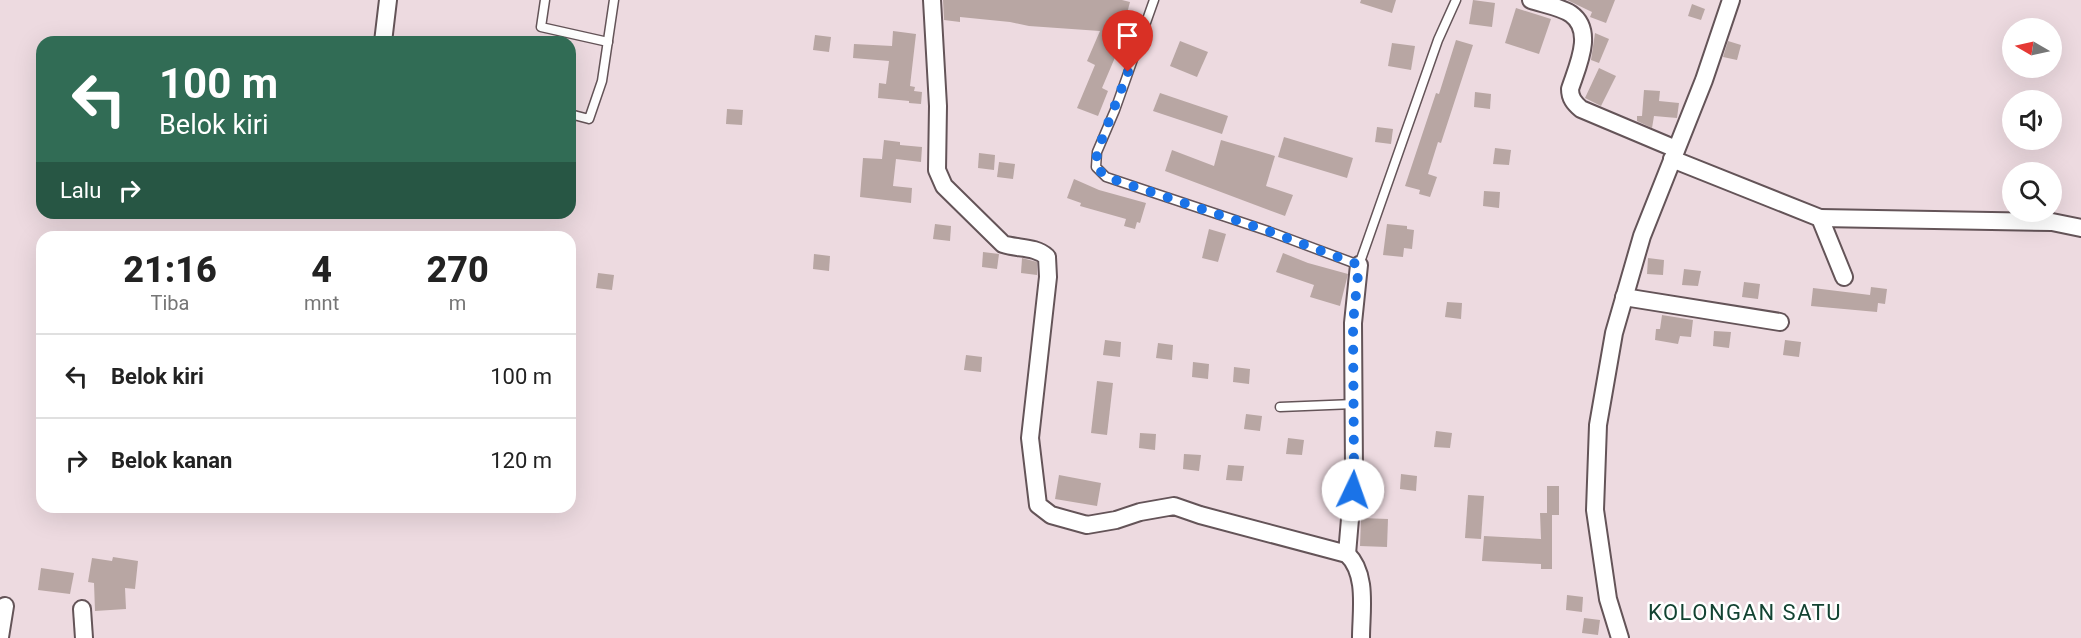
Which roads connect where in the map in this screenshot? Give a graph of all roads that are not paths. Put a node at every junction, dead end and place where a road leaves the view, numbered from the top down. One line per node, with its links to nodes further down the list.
1 (388, 0): 9 (street)
2 (545, 0): 10 (lane)
3 (614, 0): 10 (lane)
4 (933, 0): 21 (street)
5 (1154, 0): 15 (lane)
6 (1456, 0): 15 (lane)
7 (1531, 0): 12 (street)
8 (1731, 0): 12 (street)
9 (383, 36)
10 (608, 42): 11 (lane)
11 (576, 116)
12 (1674, 154): 13 (street); 17 (street)
13 (1820, 218): 14 (street); 16 (street)
14 (2081, 228)
15 (1359, 265): 19 (street)
16 (1844, 277)
17 (1624, 297): 18 (street); 27 (street)
18 (1780, 322)
19 (1354, 404): 20 (lane); 21 (street)
20 (1280, 407)
21 (1347, 554): 26 (street)
22 (5, 606): 24 (street)
23 (82, 609): 25 (street)
24 (0, 638)
25 (84, 638)
26 (1360, 638)
27 (1620, 638)

